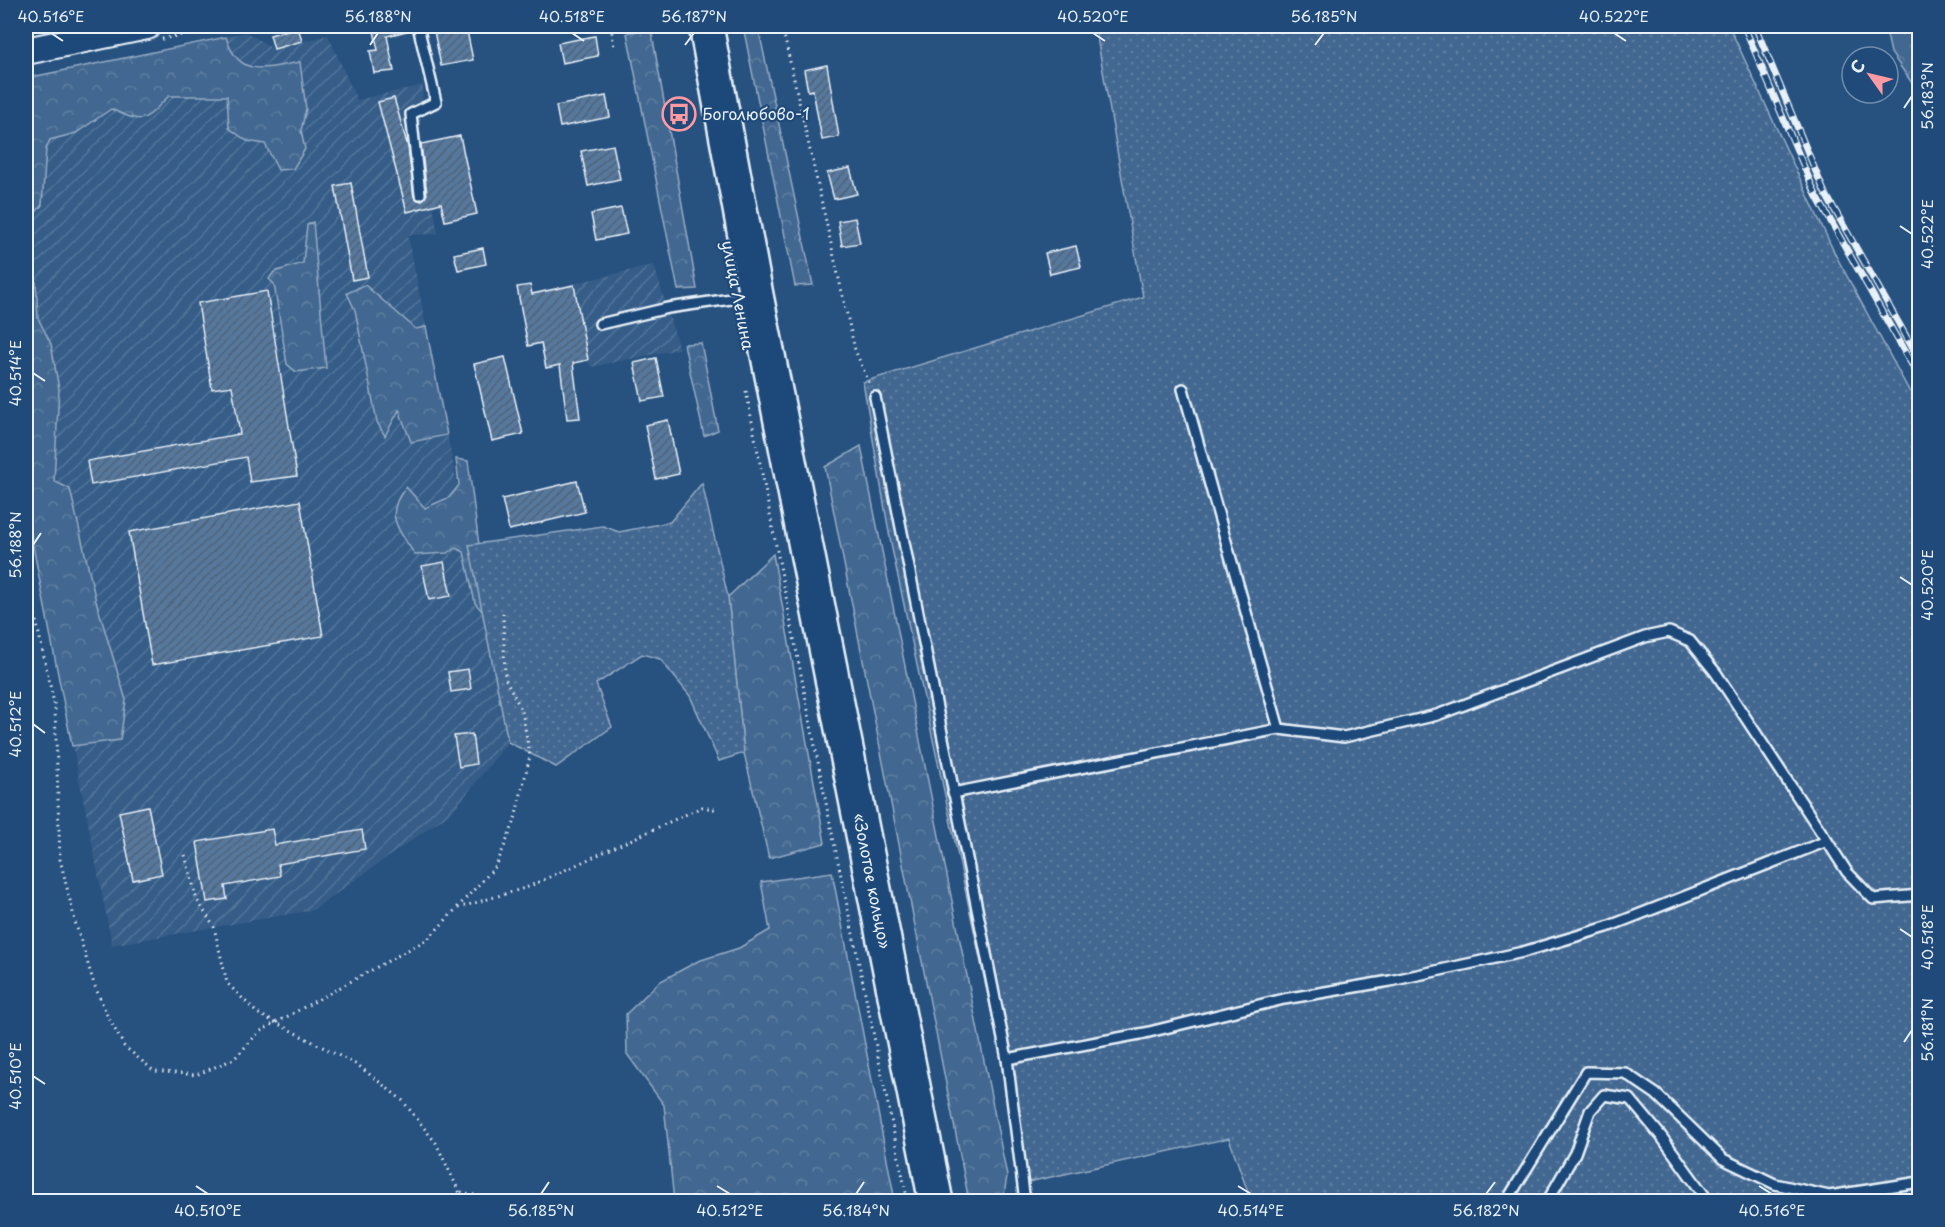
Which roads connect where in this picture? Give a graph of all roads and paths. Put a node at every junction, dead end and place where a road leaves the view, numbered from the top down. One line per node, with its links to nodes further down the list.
1 (147, 26): 8 (street)
2 (418, 26): 9 (lane)
3 (611, 26): 7 (path)
4 (691, 26): 10 (highway, улица Ленина)
5 (706, 26): 15 (highway, улица Ленина)
6 (782, 26): 14 (path)
7 (614, 47)
8 (26, 51)
9 (420, 194)
10 (738, 298): 11 (lane); 15 (highway, улица Ленина)
11 (600, 324)
12 (1183, 389): 18 (lane)
13 (746, 391): 31 (path)
14 (875, 397): 19 (lane)
15 (799, 562): 32 (highway, «Золотое кольцо»); 33 (highway, «Золотое кольцо»)
16 (26, 574): 25 (path)
17 (503, 612): 24 (path)
18 (1279, 729): 19 (lane); 21 (lane)
19 (953, 793): 26 (lane)
20 (719, 810): 24 (path)
21 (1827, 841): 23 (lane); 26 (lane)
22 (185, 855): 25 (path)
23 (1920, 895)
24 (456, 909): 25 (path)
25 (278, 1023): 28 (path)
26 (1007, 1059): 34 (lane)
27 (1920, 1182): 35 (lane)
28 (461, 1192): 29 (path); 30 (path)
29 (464, 1202)
30 (506, 1202)
31 (908, 1202)
32 (916, 1202)
33 (936, 1202)
34 (1025, 1202)
35 (1506, 1202)
36 (1547, 1202): 37 (lane)
37 (1709, 1202)

